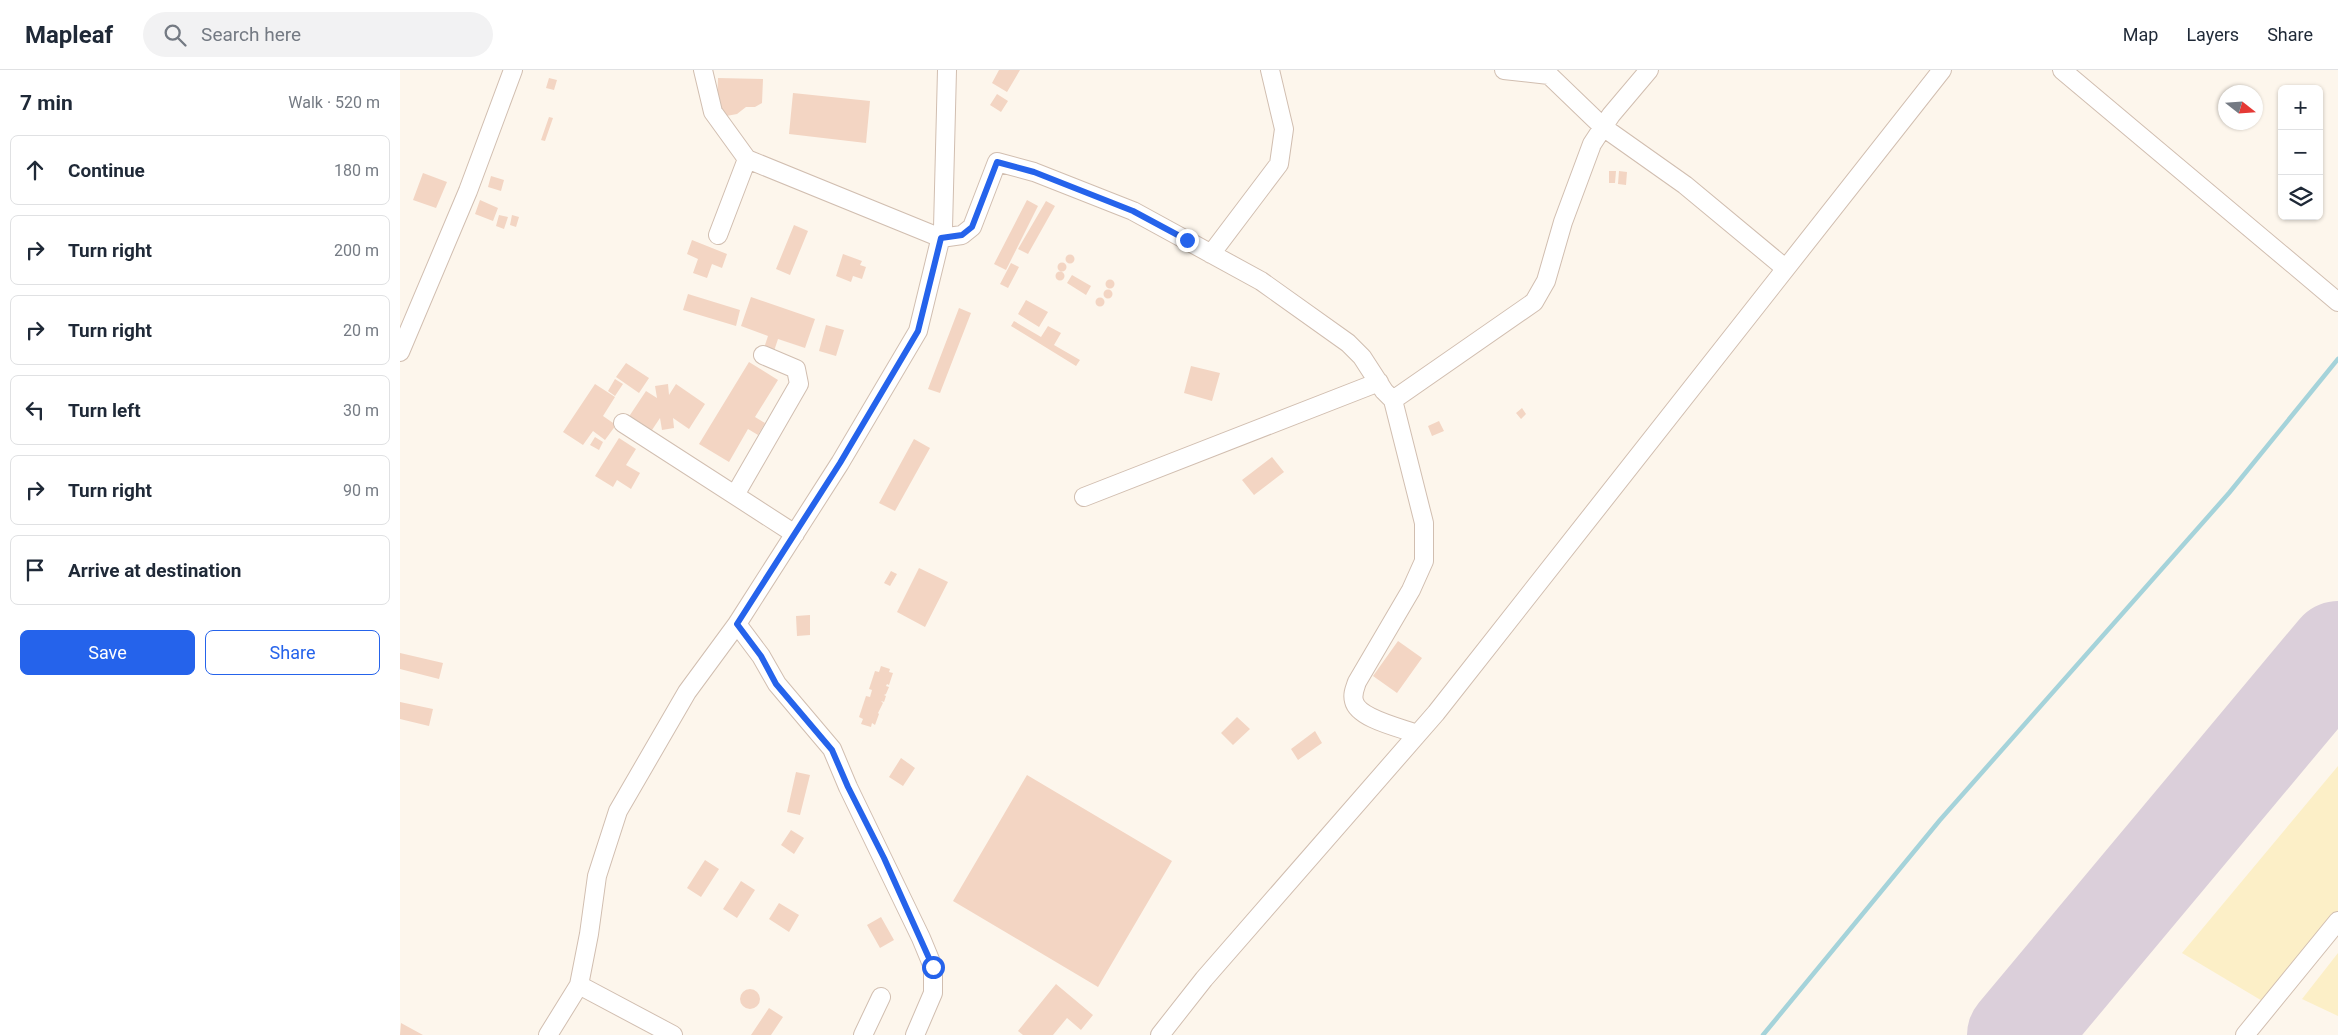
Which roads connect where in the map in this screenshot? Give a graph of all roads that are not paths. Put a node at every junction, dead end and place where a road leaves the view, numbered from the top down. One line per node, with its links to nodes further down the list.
1 (513, 70): 17 (street)
2 (703, 70): 11 (street)
3 (947, 70): 13 (street)
4 (1270, 70): 14 (street)
5 (1504, 70): 9 (street)
6 (1649, 70): 10 (street)
7 (1942, 70): 15 (street)
8 (2062, 70): 16 (street)
9 (1547, 72): 10 (street)
10 (1603, 127): 15 (street); 20 (street)
11 (748, 159): 12 (street); 13 (street)
12 (718, 235)
13 (941, 238): 14 (street); 24 (street)
14 (1211, 254): 19 (street)
15 (1785, 268): 26 (street)
16 (2338, 302)
17 (400, 352)
18 (762, 355): 22 (street)
19 (1378, 382): 20 (street); 23 (street)
20 (1393, 400): 26 (street)
21 (623, 423): 22 (street)
22 (735, 495): 24 (street)
23 (1084, 497)
24 (795, 534): 25 (street)
25 (737, 624): 28 (street); 33 (street)
26 (1417, 734): 34 (street)
27 (2338, 921): 35 (street)
28 (579, 985): 30 (street); 31 (street)
29 (881, 997): 32 (street)
30 (548, 1035)
31 (673, 1035)
32 (863, 1035)
33 (915, 1035)
34 (1160, 1035)
35 (2245, 1035)

